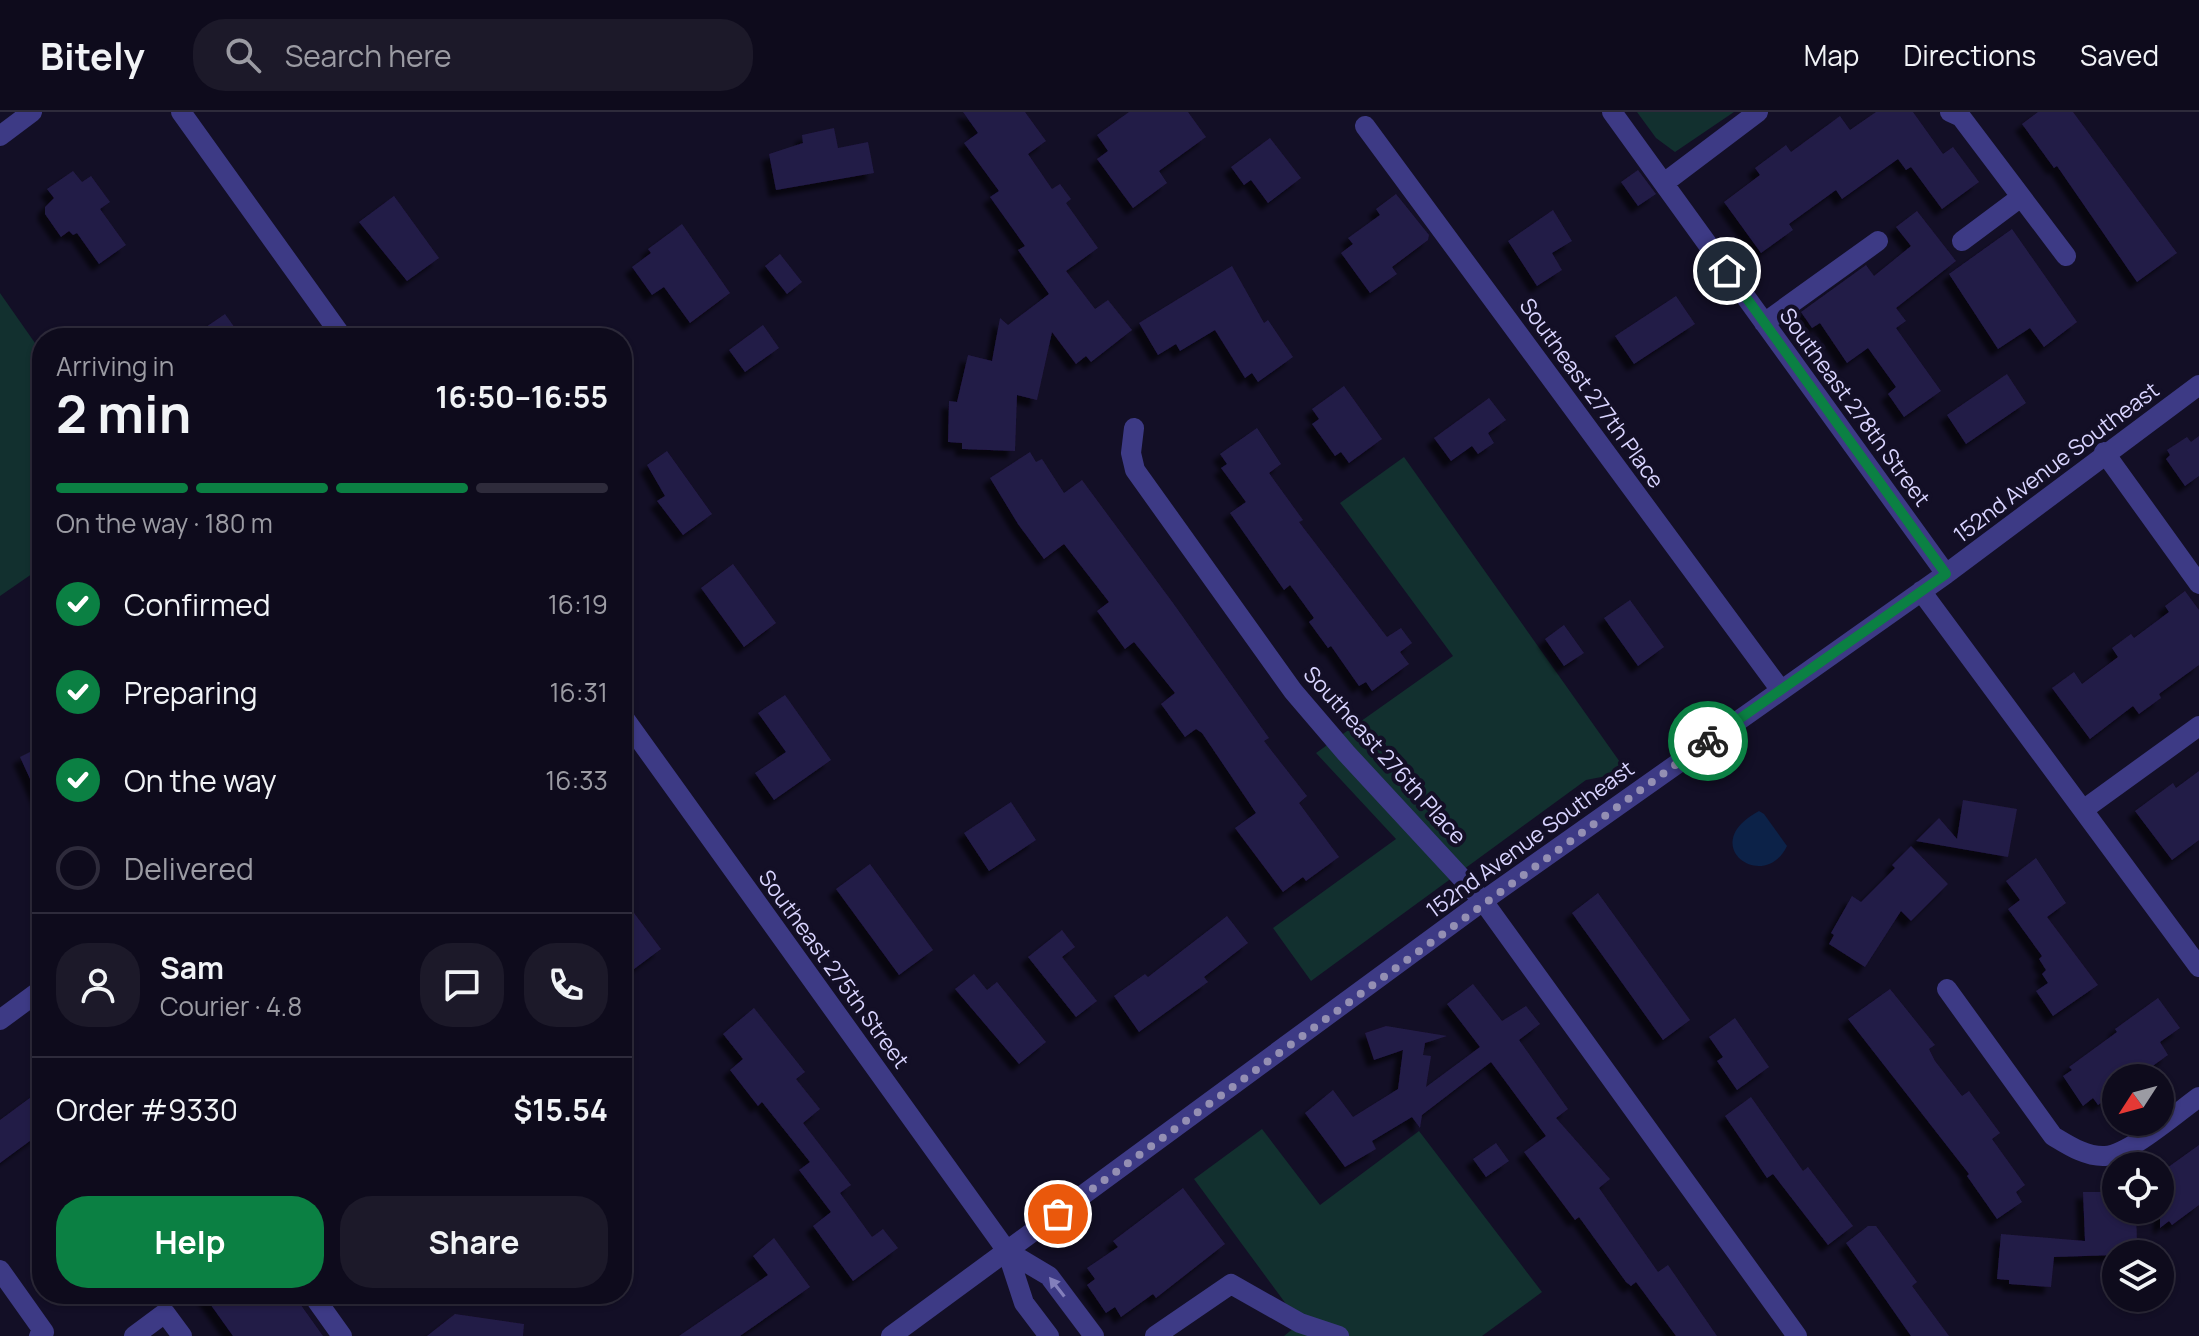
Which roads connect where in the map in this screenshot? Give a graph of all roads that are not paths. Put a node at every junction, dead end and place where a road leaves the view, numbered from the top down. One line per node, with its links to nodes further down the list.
1 (32, 112): 7 (street)
2 (181, 112): 14 (street)
3 (1612, 112): 8 (street, Southeast 278th Street)
4 (1758, 112): 8 (street)
5 (1950, 112): 9 (street)
6 (1365, 126): 21 (street, Southeast 277th Place)
7 (0, 136)
8 (1664, 183): 13 (street, Southeast 278th Street)
9 (2021, 197): 11 (street); 12 (street)
10 (1878, 241): 13 (street)
11 (1962, 241)
12 (2066, 256)
13 (1764, 323): 18 (street, Southeast 278th Street)
14 (336, 328)
15 (2199, 385): 17 (street, 152nd Avenue Southeast)
16 (1134, 428): 25 (street, Southeast 276th Place)
17 (2104, 452): 18 (street, 152nd Avenue Southeast); 19 (street)
18 (1946, 574): 20 (street, 152nd Avenue Southeast)
19 (2199, 584)
20 (1921, 591): 21 (street, 152nd Avenue Southeast); 24 (street)
21 (1780, 689): 25 (street, 152nd Avenue Southeast)
22 (2199, 726): 24 (street)
23 (632, 729): 31 (street, Southeast 275th Street)
24 (2083, 810): 26 (street)
25 (1483, 901): 31 (street, 152nd Avenue Southeast); 43 (street, Southeast 276th Place)
26 (2199, 967)
27 (1947, 989): 30 (street)
28 (32, 996): 29 (street)
29 (0, 1020)
30 (2199, 1097)
31 (1007, 1251): 38 (street, 152nd Avenue Southeast); 39 (street, Southeast 275th Street); 40 (street, Southeast 275th Street, one-way to 31)
32 (0, 1270): 34 (street)
33 (319, 1304): 37 (street)
34 (39, 1336)
35 (134, 1336): 36 (street)
36 (182, 1336)
37 (342, 1336)
38 (891, 1336)
39 (1049, 1336)
40 (1094, 1336)
41 (1155, 1336): 42 (street)
42 (1339, 1336)
43 (1797, 1336)

